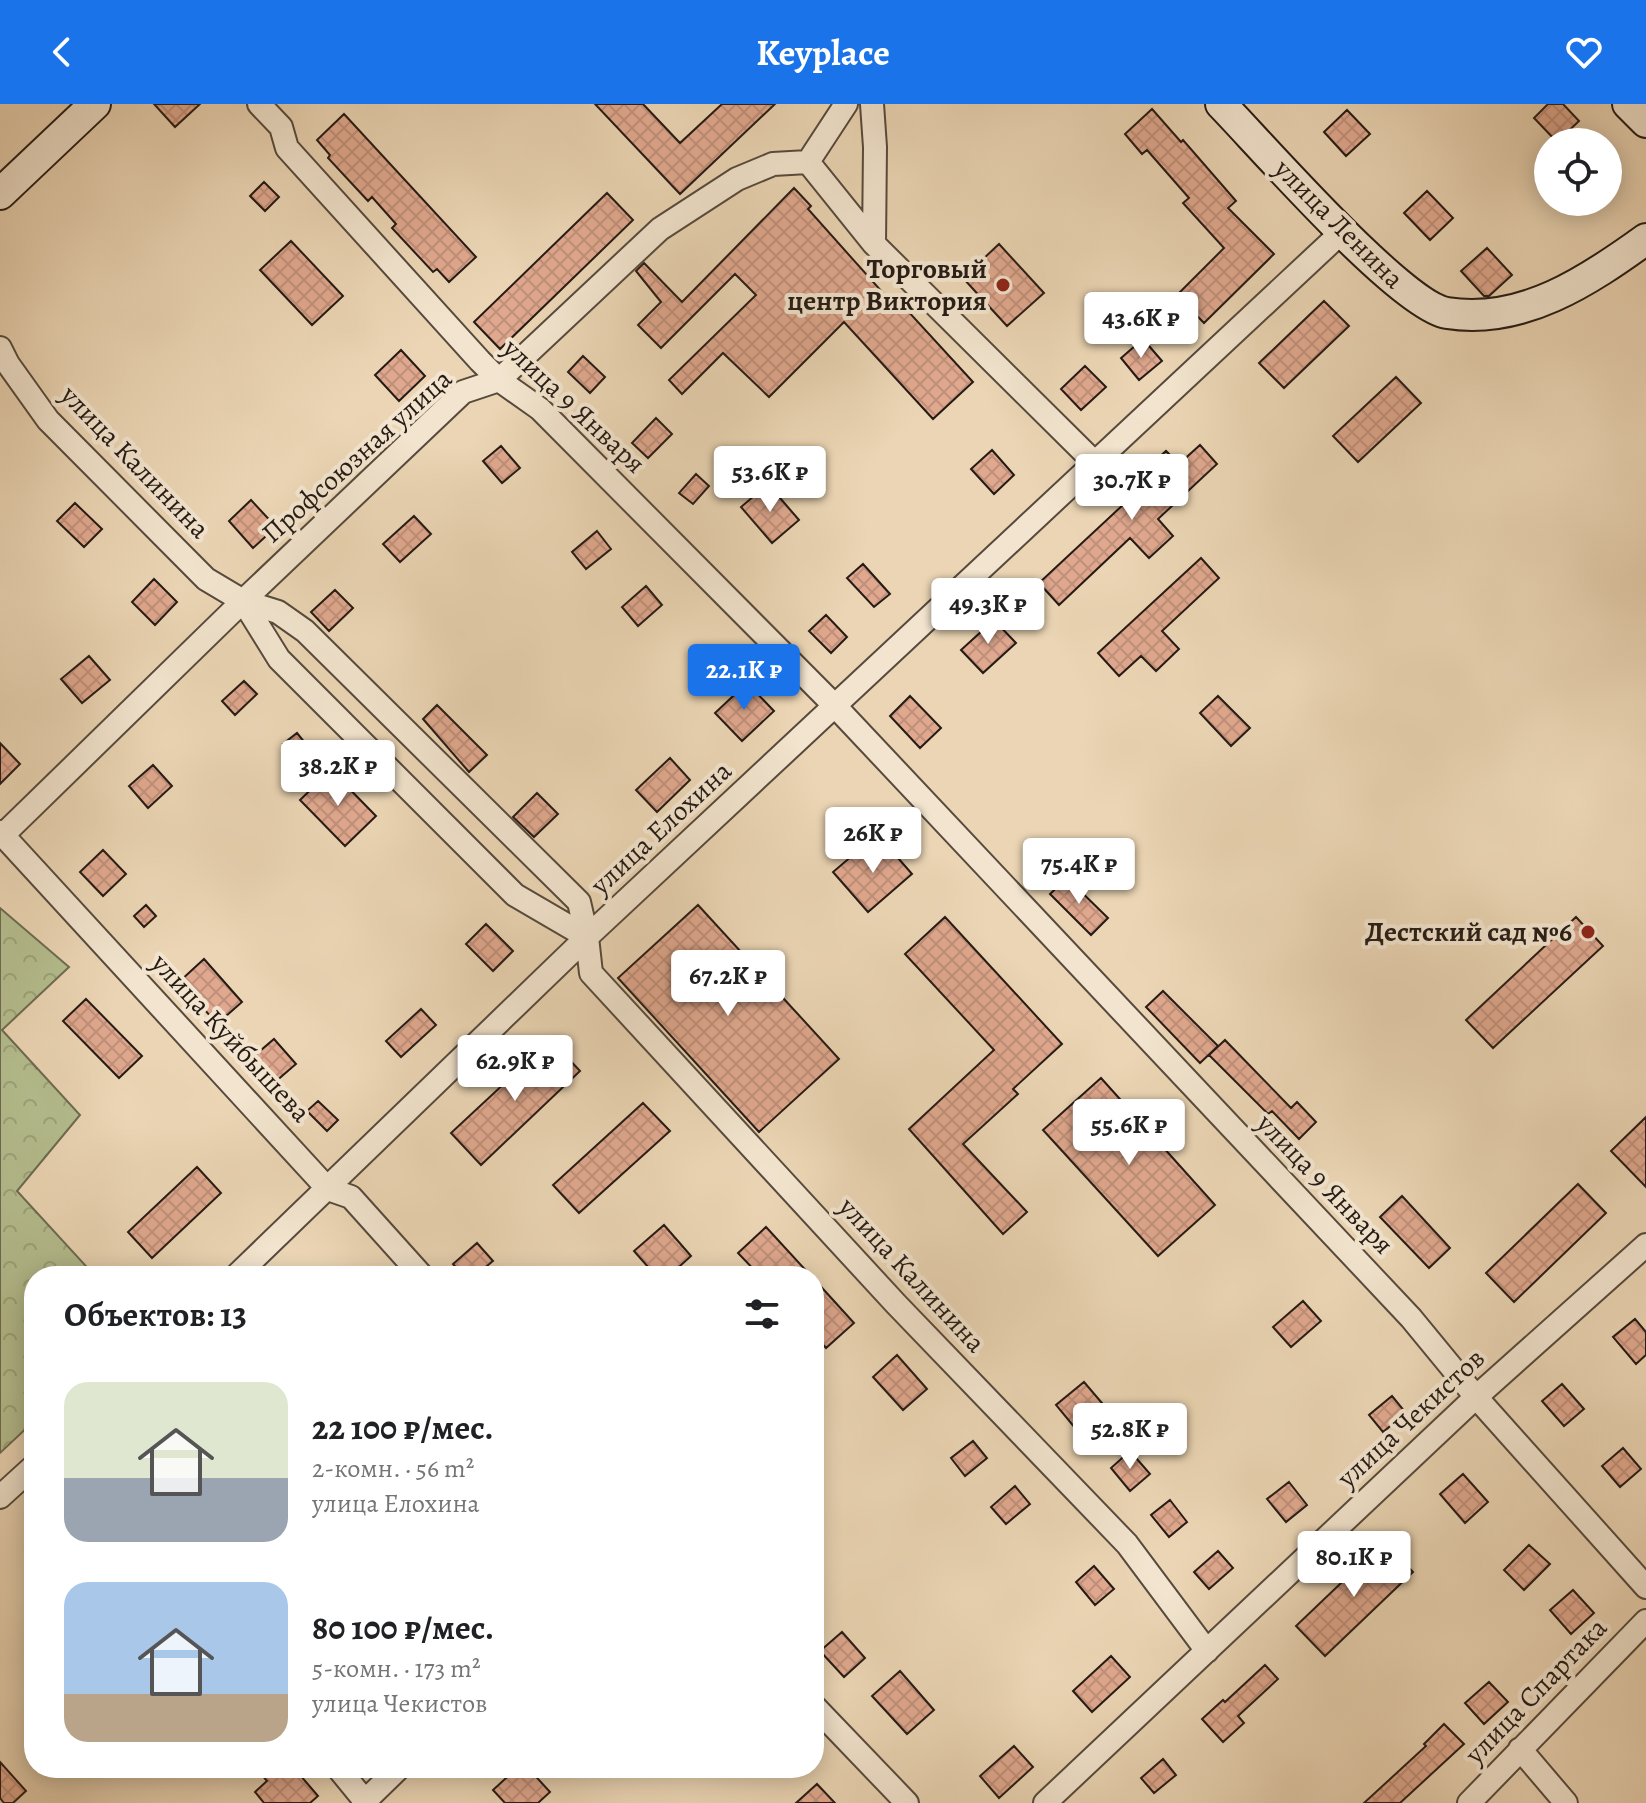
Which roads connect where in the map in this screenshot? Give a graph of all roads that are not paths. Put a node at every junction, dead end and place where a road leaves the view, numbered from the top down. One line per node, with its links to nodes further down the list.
1 (95, 104): 9 (street)
2 (259, 104): 14 (street, улица 9 Января)
3 (846, 104): 8 (street)
4 (872, 104): 12 (street)
5 (1221, 104): 10 (street, улица Ленина)
6 (1628, 104): 7 (street)
7 (1646, 122)
8 (808, 162): 12 (street); 14 (street, Профсоюзная улица)
9 (0, 194)
10 (1343, 231): 11 (street, улица Ленина); 15 (street, улица Елохина)
11 (1646, 239)
12 (874, 244): 15 (street)
13 (0, 348): 16 (street, улица Калинина)
14 (499, 380): 16 (street, Профсоюзная улица); 17 (street, улица 9 Января)
15 (1095, 463): 17 (street, улица Елохина)
16 (243, 601): 18 (street, Профсоюзная улица); 19 (street, улица Калинина); 19 (street, улица Калинина)
17 (836, 707): 19 (street, улица Елохина); 24 (street, улица 9 Января)
18 (2, 834): 20 (street, улица Куйбышева)
19 (587, 937): 20 (street, улица Елохина); 29 (street, улица Калинина)
20 (328, 1189): 22 (street, улица Елохина); 23 (street, улица Куйбышева)
21 (1646, 1245): 24 (street, улица Чекистов)
22 (247, 1266)
23 (413, 1266)
24 (1476, 1397): 27 (street, улица 9 Января); 29 (street, улица Чекистов)
25 (24, 1475): 26 (street)
26 (0, 1497)
27 (1646, 1587)
28 (1646, 1621): 31 (street, улица Спартака)
29 (1207, 1651): 36 (street, улица Чекистов)
30 (824, 1716): 35 (street)
31 (1520, 1749): 37 (street, улица Спартака); 38 (street)
32 (346, 1778): 34 (street)
33 (389, 1778): 34 (street)
34 (364, 1802)
35 (907, 1803)
36 (1045, 1803)
37 (1469, 1803)
38 (1566, 1803)

